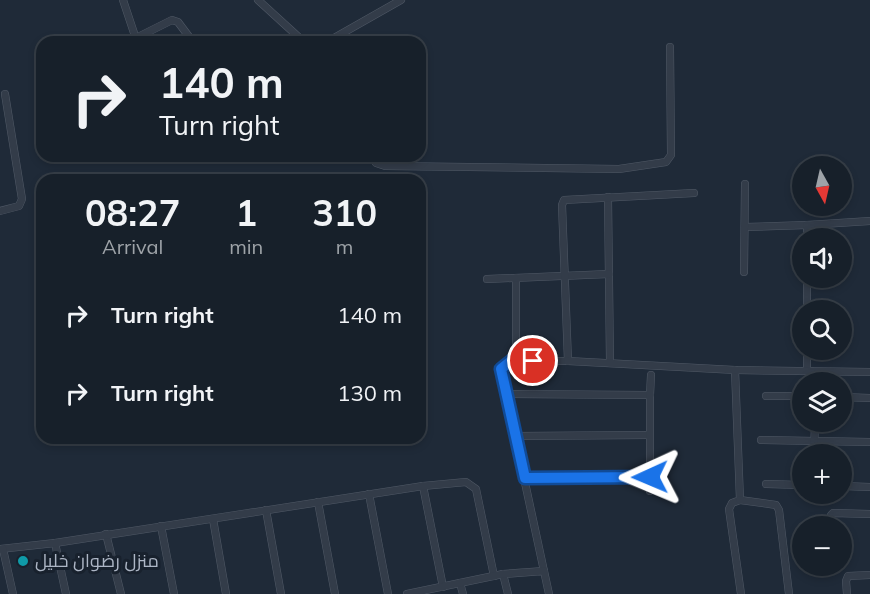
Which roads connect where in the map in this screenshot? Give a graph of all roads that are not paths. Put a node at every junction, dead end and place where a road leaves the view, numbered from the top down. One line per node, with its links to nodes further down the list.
1 (123, 0): 4 (street)
2 (258, 0): 7 (street)
3 (401, 0): 8 (street)
4 (135, 36)
5 (143, 36): 6 (street)
6 (188, 36)
7 (297, 36)
8 (338, 36)
9 (670, 47): 11 (street)
10 (5, 94): 15 (street)
11 (375, 162)
12 (745, 184): 18 (street)
13 (694, 193): 14 (street)
14 (608, 197): 20 (street); 21 (street)
15 (0, 211)
16 (870, 221): 17 (street)
17 (807, 225): 18 (street)
18 (745, 227): 19 (street)
19 (744, 272)
20 (609, 274): 21 (street); 27 (street)
21 (565, 277): 23 (street); 26 (street)
22 (487, 279): 23 (street)
23 (516, 279): 25 (street)
24 (807, 360): 29 (street)
25 (516, 361): 26 (street); 32 (street)
26 (568, 361): 27 (street)
27 (610, 363): 28 (street)
28 (735, 370): 29 (street); 53 (street)
29 (807, 370): 30 (street)
30 (870, 372)
31 (651, 375): 33 (street)
32 (506, 394): 33 (street); 40 (street)
33 (650, 395): 39 (street)
34 (766, 396): 35 (street)
35 (792, 396)
36 (852, 397): 37 (street)
37 (870, 398)
38 (814, 432): 42 (street)
39 (649, 435): 40 (street); 44 (street)
40 (515, 436): 45 (street)
41 (761, 440): 42 (street)
42 (814, 441): 43 (street)
43 (870, 442)
44 (650, 477): 45 (street); 51 (street)
45 (525, 478): 63 (street)
46 (766, 484): 47 (street)
47 (792, 485)
48 (423, 486): 52 (street); 66 (street); 68 (street)
49 (852, 486): 50 (street)
50 (870, 487)
51 (650, 491)
52 (369, 494): 54 (street); 76 (street)
53 (740, 500): 81 (street); 82 (street)
54 (318, 502): 55 (street); 75 (street)
55 (266, 510): 58 (street); 74 (street)
56 (870, 514): 57 (street)
57 (831, 516)
58 (213, 519): 59 (street); 73 (street)
59 (161, 526): 60 (street); 72 (street)
60 (106, 534): 61 (street); 71 (street)
61 (55, 543): 62 (street); 70 (street)
62 (1, 549): 69 (street)
63 (544, 571): 64 (street); 80 (street)
64 (503, 574): 66 (street); 79 (street)
65 (870, 575): 83 (street)
66 (494, 576): 67 (street)
67 (460, 583): 68 (street); 78 (street)
68 (443, 587): 77 (street)
69 (13, 594)
70 (66, 594)
71 (121, 594)
72 (174, 594)
73 (226, 594)
74 (281, 594)
75 (335, 594)
76 (388, 594)
77 (412, 594)
78 (463, 594)
79 (508, 594)
80 (549, 594)
81 (741, 594)
82 (789, 594)
83 (848, 594)

